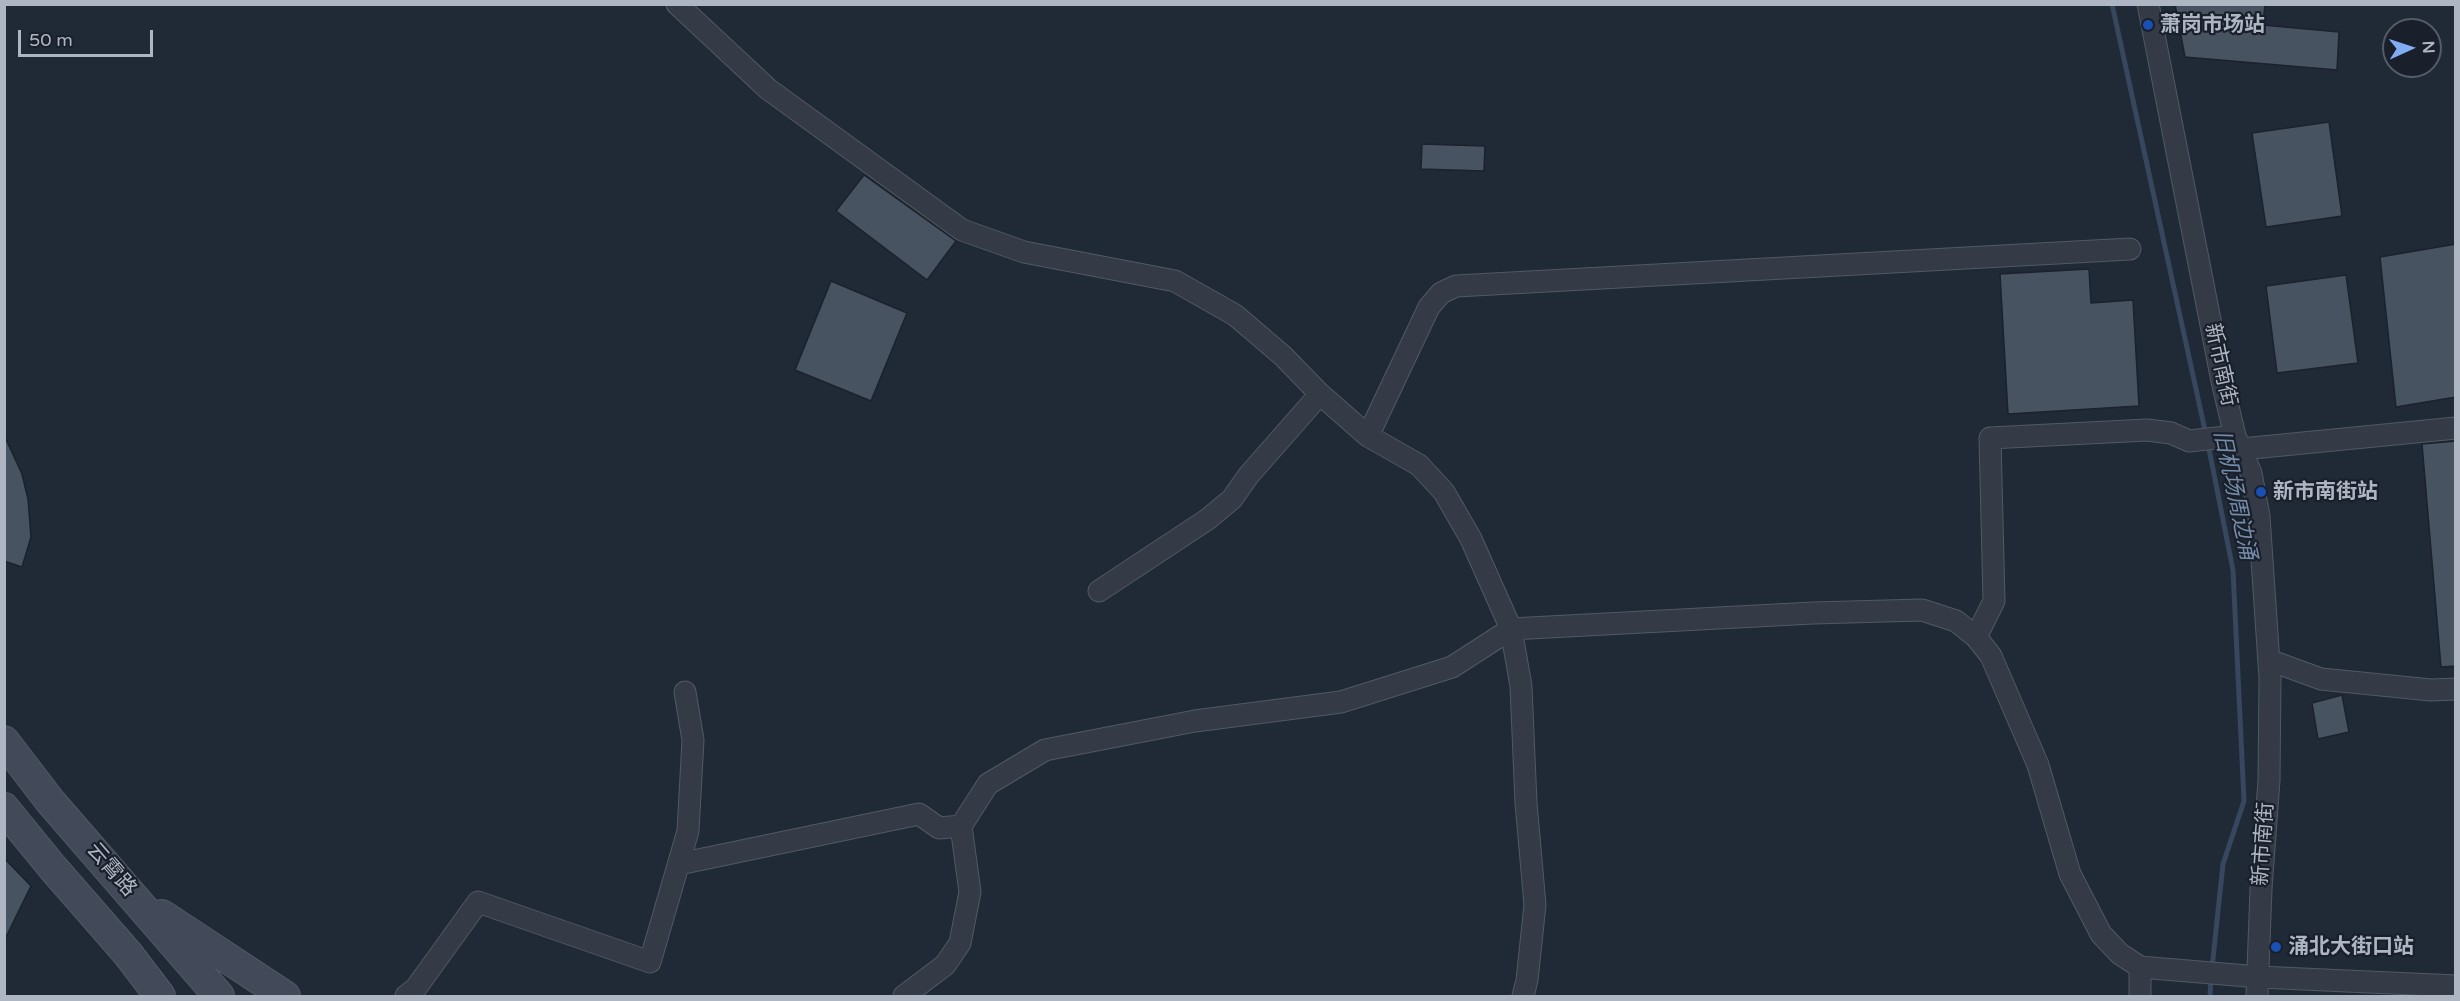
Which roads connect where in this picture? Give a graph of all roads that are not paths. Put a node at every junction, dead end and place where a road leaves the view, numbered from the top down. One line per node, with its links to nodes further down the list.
1 (677, 4): 4 (street)
2 (2148, 4): 7 (street, 新市南街)
3 (2130, 249): 6 (street)
4 (1320, 394): 6 (street); 8 (street)
5 (2456, 428): 7 (street)
6 (1368, 436): 9 (street)
7 (2233, 441): 10 (street); 11 (street, 新市南街)
8 (1100, 591)
9 (1511, 629): 10 (street); 16 (street); 27 (street)
10 (1976, 637): 19 (street)
11 (2269, 660): 12 (street); 21 (street, 新市南街)
12 (2456, 689)
13 (685, 692): 17 (street)
14 (4, 741): 18 (main road, 云霄路)
15 (4, 808): 22 (main road, 云霄路)
16 (961, 826): 17 (street); 26 (street)
17 (679, 864): 25 (street)
18 (134, 896): 23 (main road, 云霄路); 24 (main road)
19 (2140, 967): 21 (street); 28 (street)
20 (2456, 986): 21 (street)
21 (2258, 987)
22 (160, 996)
23 (219, 996)
24 (285, 996)
25 (406, 996)
26 (904, 996)
27 (1523, 996)
28 (2140, 996)

